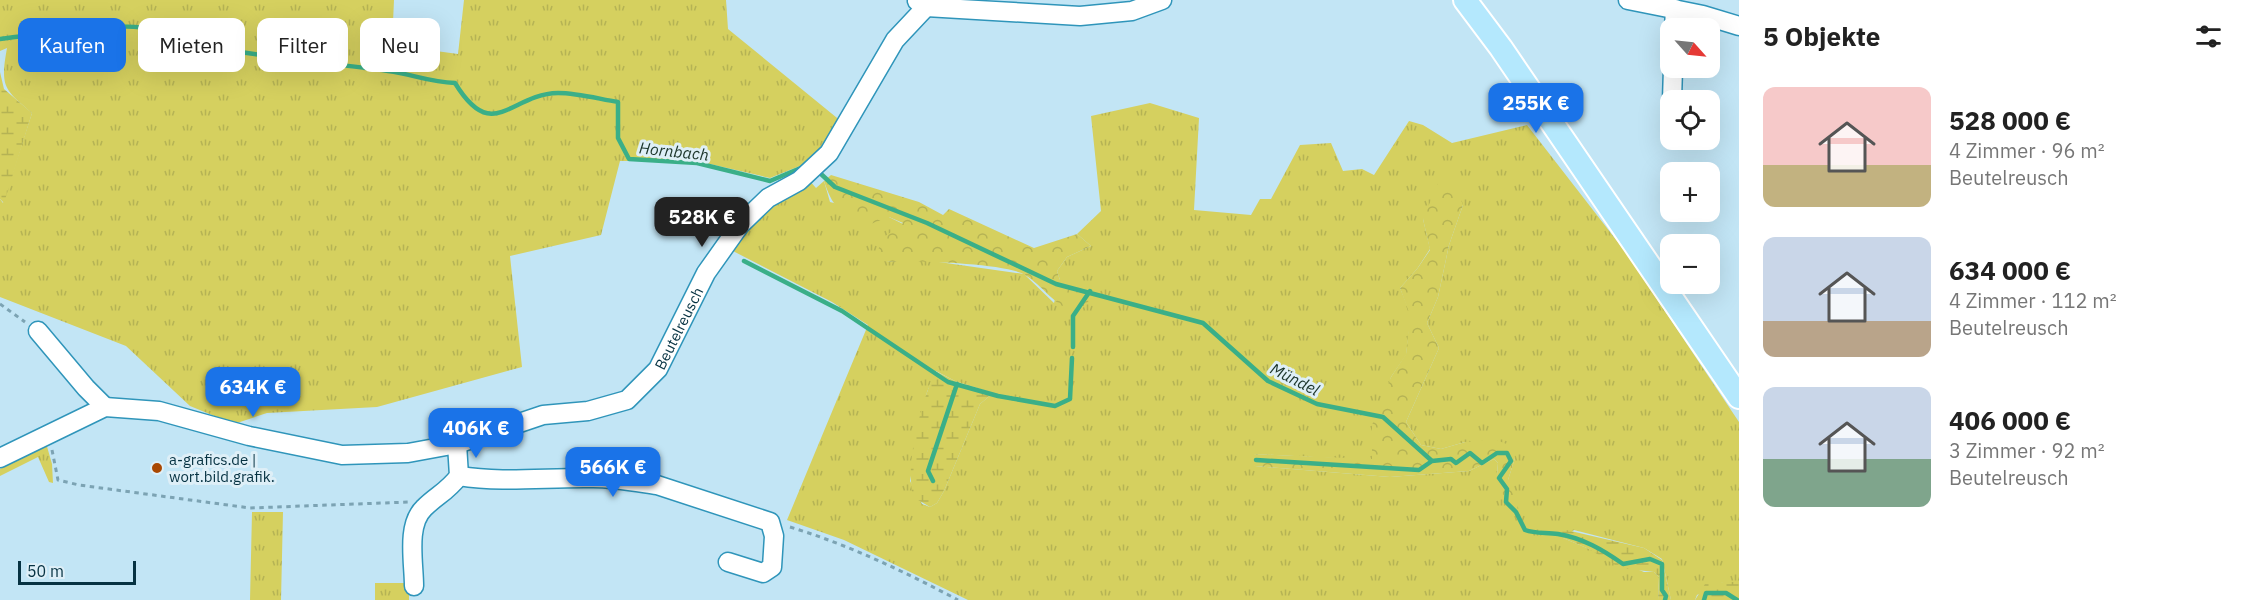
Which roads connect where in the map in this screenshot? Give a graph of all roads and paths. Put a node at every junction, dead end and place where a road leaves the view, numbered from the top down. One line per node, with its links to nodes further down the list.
1 (1162, 0): 4 (street, Beutelreusch)
2 (1465, 0): 10 (main road)
3 (1628, 0): 5 (street)
4 (921, 4): 13 (street, Beutelreusch)
5 (1675, 9): 6 (street); 7 (street)
6 (1675, 18)
7 (1739, 26)
8 (0, 304): 9 (path)
9 (38, 332): 11 (street)
10 (1739, 397)
11 (105, 406): 12 (street); 13 (street, Beutelreusch)
12 (48, 434): 14 (street); 16 (path)
13 (457, 444): 15 (street)
14 (0, 458)
15 (459, 476): 16 (street); 17 (street)
16 (430, 504): 19 (street)
17 (770, 522): 18 (street); 20 (path)
18 (728, 562)
19 (414, 586)
20 (958, 600)

